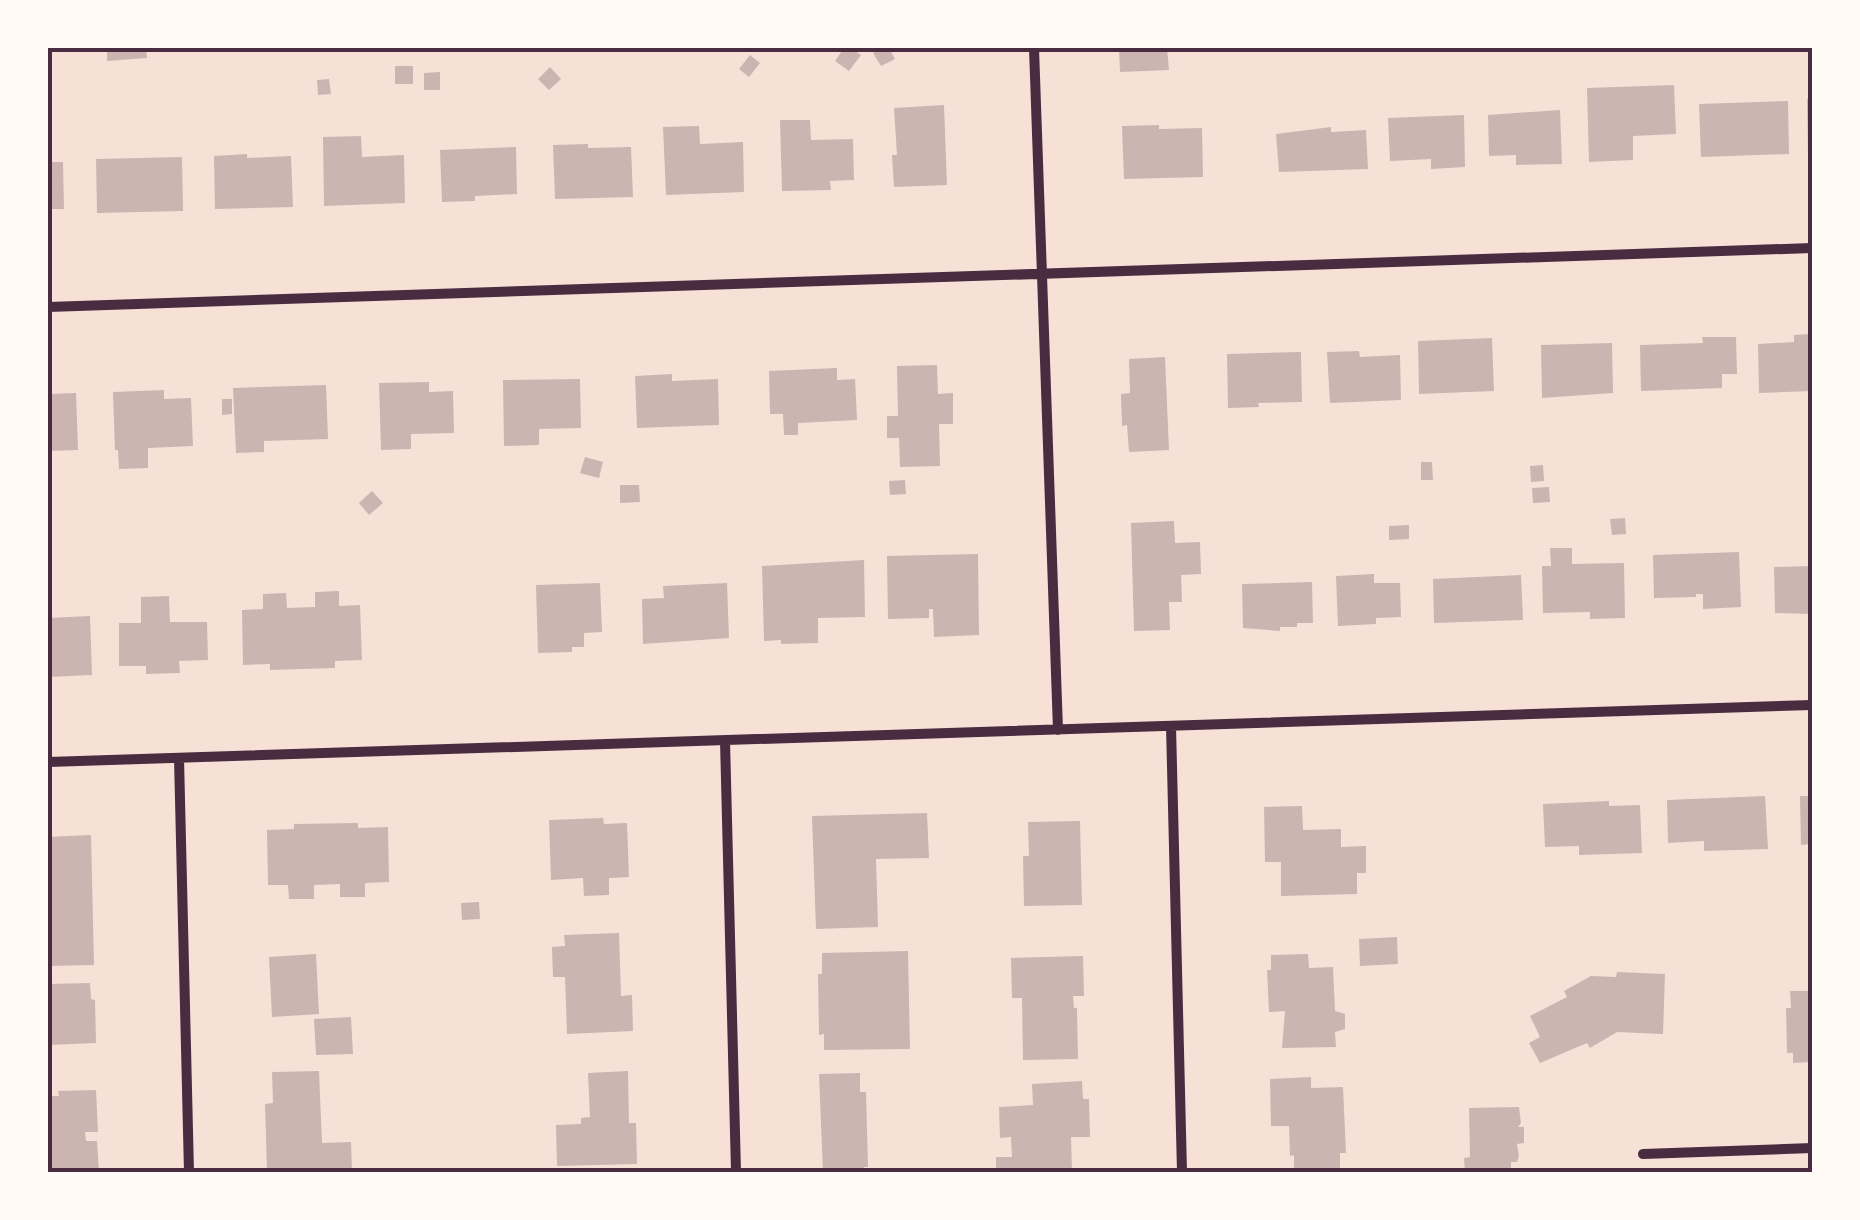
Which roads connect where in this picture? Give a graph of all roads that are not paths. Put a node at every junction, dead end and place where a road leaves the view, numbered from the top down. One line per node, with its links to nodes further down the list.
1 (1034, 48): 3 (street)
2 (1812, 248): 3 (street)
3 (1041, 274): 4 (street); 7 (street)
4 (48, 308)
5 (1812, 704): 6 (street)
6 (1171, 726): 7 (street); 15 (street)
7 (1058, 730): 8 (street)
8 (724, 741): 9 (street); 14 (street)
9 (179, 758): 10 (street); 13 (street)
10 (48, 762)
11 (1812, 1148): 12 (street)
12 (1643, 1154)
13 (189, 1172)
14 (736, 1172)
15 (1182, 1172)

